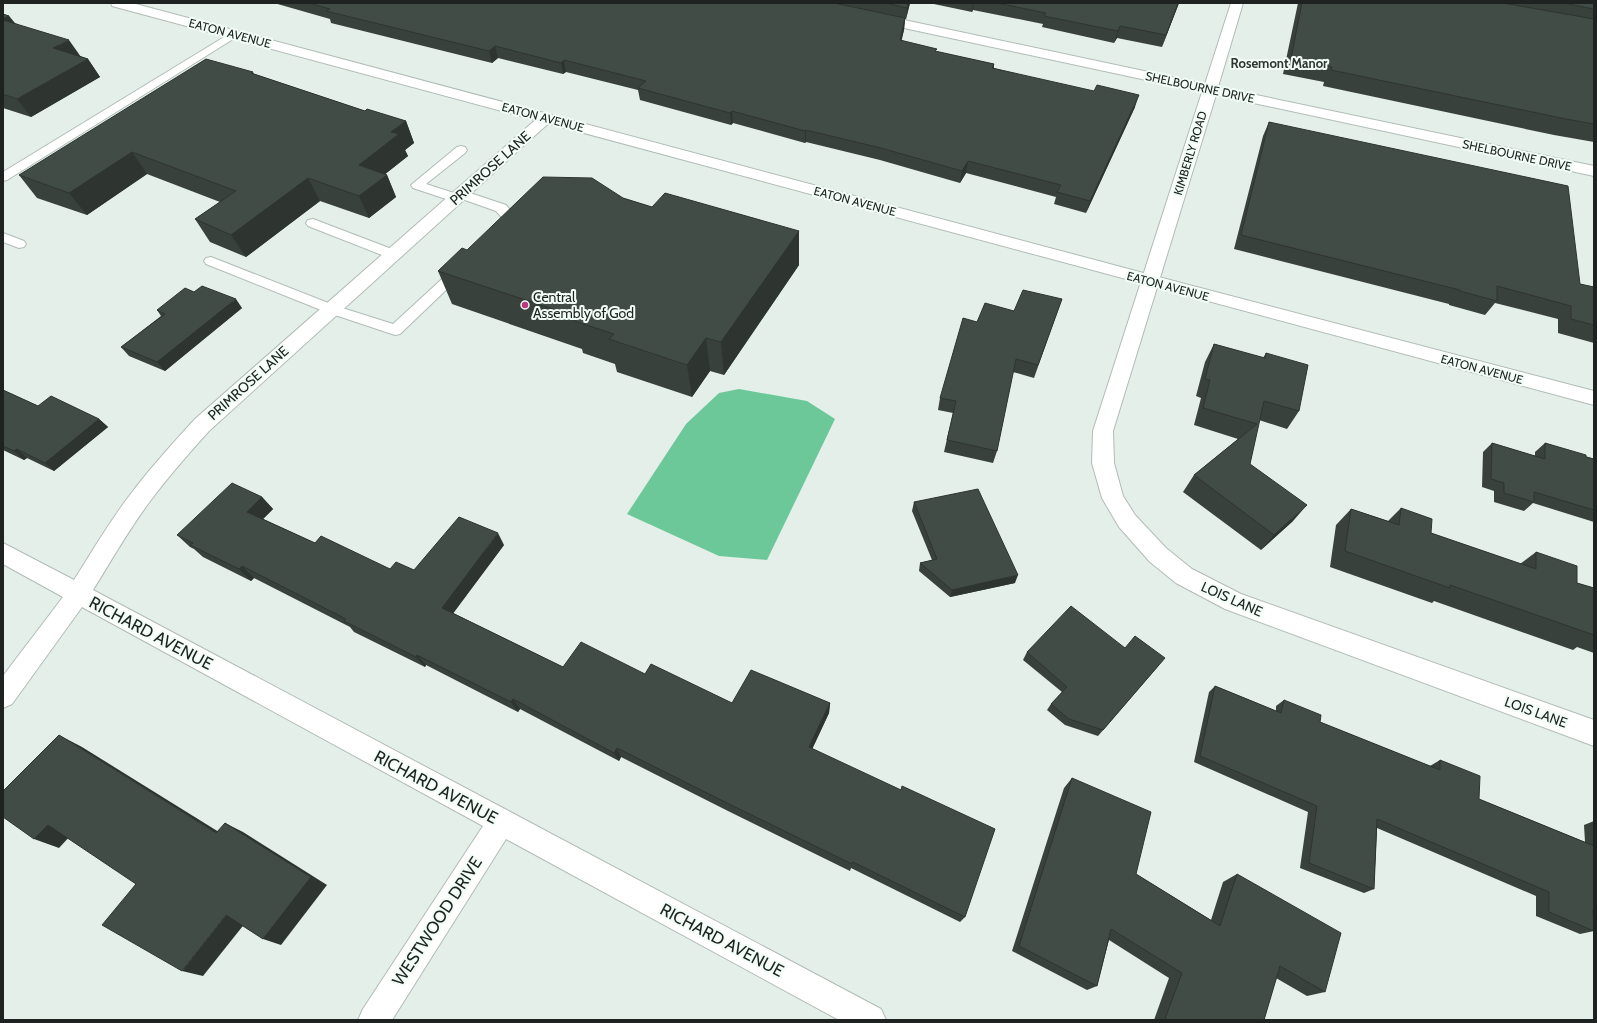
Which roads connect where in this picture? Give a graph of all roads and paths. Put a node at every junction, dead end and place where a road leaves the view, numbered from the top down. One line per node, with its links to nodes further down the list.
1 (117, 3): 4 (street, EATON AVENUE)
2 (1238, 3): 5 (street, KIMBERLY ROAD)
3 (860, 15): 5 (street, SHELBOURNE DRIVE)
4 (234, 34): 6 (street, EATON AVENUE); 9 (lane)
5 (1210, 89): 8 (street, SHELBOURNE DRIVE); 18 (street, KIMBERLY ROAD)
6 (546, 118): 10 (street, PRIMROSE LANE); 18 (street, EATON AVENUE)
7 (461, 150): 10 (lane)
8 (1594, 171)
9 (3, 177)
10 (458, 196): 13 (lane); 15 (street, PRIMROSE LANE)
11 (313, 223): 15 (lane)
12 (3, 237): 14 (lane)
13 (495, 238)
14 (19, 244)
15 (392, 254): 19 (street, PRIMROSE LANE)
16 (471, 259): 19 (lane)
17 (211, 261): 19 (lane)
18 (1151, 281): 20 (street, EATON AVENUE); 24 (street, LOIS LANE)
19 (331, 309): 22 (street, PRIMROSE LANE)
20 (1594, 398)
21 (3, 553): 22 (street, RICHARD AVENUE)
22 (79, 593): 23 (street, PRIMROSE LANE); 25 (street, RICHARD AVENUE)
23 (3, 696)
24 (1594, 733)
25 (501, 822): 26 (street, WESTWOOD DRIVE); 27 (street, RICHARD AVENUE)
26 (374, 1020)
27 (870, 1020)

